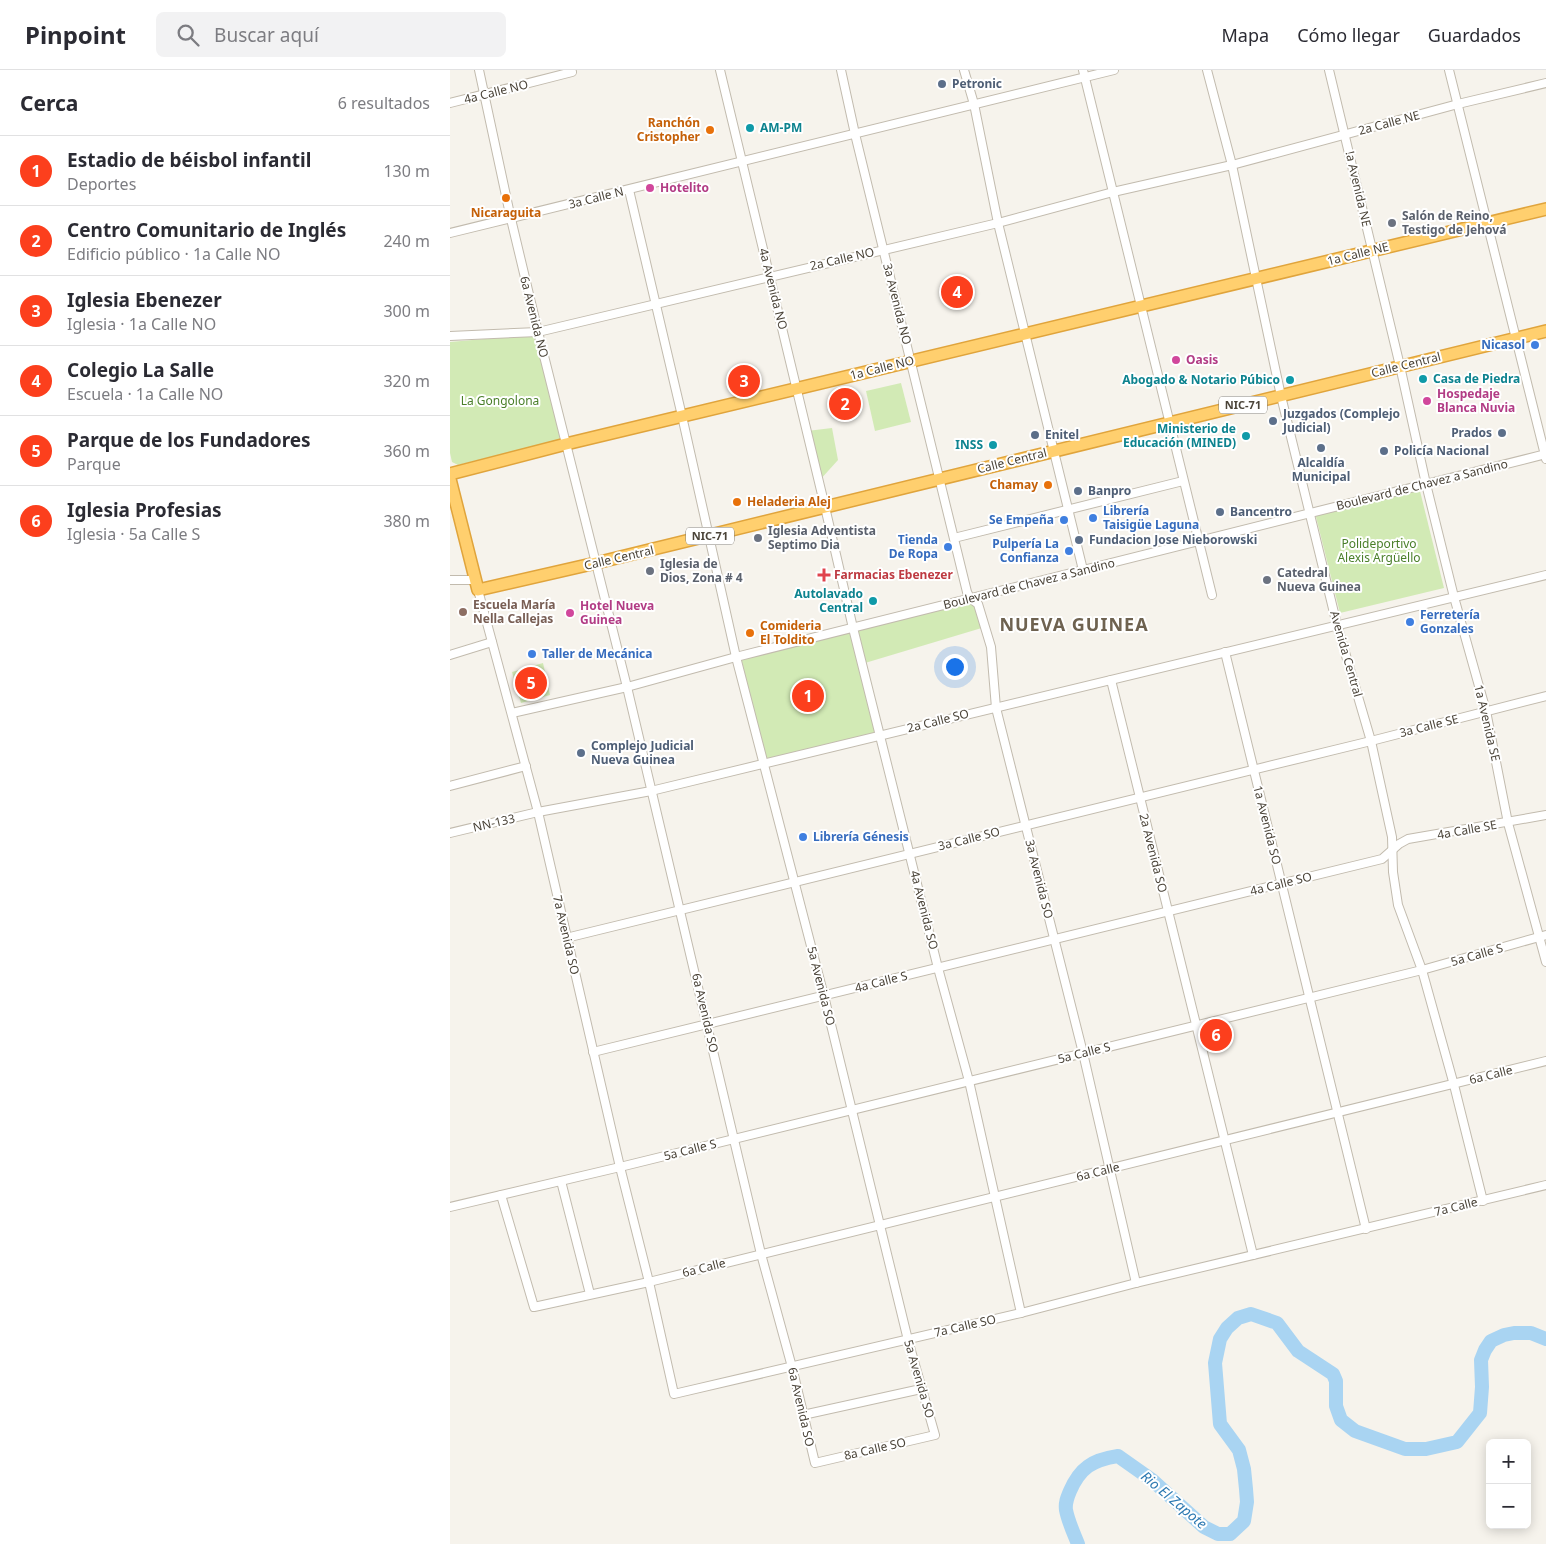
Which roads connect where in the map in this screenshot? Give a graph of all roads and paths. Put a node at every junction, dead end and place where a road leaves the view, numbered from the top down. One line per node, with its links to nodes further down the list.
1 (479, 70): 12 (street, 6a Avenida NO)
2 (720, 70): 18 (street, 4a Avenida NO)
3 (841, 70): 16 (street, 3a Avenida NO)
4 (964, 70): 14 (street)
5 (1114, 70): 10 (street, 3a Calle N)
6 (1207, 70): 19 (street, Avenida Central)
7 (1329, 70): 17 (street, !a Avenida NE)
8 (1450, 70): 15 (street)
9 (572, 72): 12 (street, 4a Calle NO)
10 (1084, 74): 14 (street, 3a Calle N); 21 (street)
11 (1546, 83): 15 (street, 2a Calle NE)
12 (484, 95): 13 (street, 4a Calle NO); 23 (street, 6a Avenida NO)
13 (450, 103)
14 (974, 104): 16 (street, 3a Calle N); 24 (street)
15 (1458, 104): 17 (street, 2a Calle NE); 25 (street)
16 (855, 134): 18 (street, 3a Calle N); 27 (street, 3a Avenida NO)
17 (1345, 136): 19 (street, 2a Calle NE); 28 (street, !a Avenida NE)
18 (742, 162): 20 (street, 3a Calle N); 29 (street, 4a Avenida NO)
19 (1232, 165): 21 (street, 2a Calle NO); 30 (street, Avenida Central)
20 (629, 190): 23 (street, 3a Calle N); 31 (street, 5a Avenida SO)
21 (1112, 192): 24 (street, 2a Calle NO); 32 (street)
22 (1546, 210): 25 (highway, 1a Calle NE)
23 (511, 219): 26 (street, 3a Calle N); 34 (street, 6a Avenida NO)
24 (998, 223): 27 (street, 2a Calle NO); 35 (street)
25 (1487, 223): 28 (highway, 1a Calle NE); 37 (street)
26 (450, 233)
27 (884, 250): 29 (street, 2a Calle NO); 38 (street, 3a Avenida NO)
28 (1372, 251): 30 (highway, 1a Calle NE); 39 (street, !a Avenida NE)
29 (770, 276): 31 (street, 2a Calle NO); 40 (street, 4a Avenida NO)
30 (1257, 279): 32 (highway, 1a Calle NO); 41 (street, Avenida Central)
31 (655, 304): 34 (street, 2a Calle NO); 42 (street, 5a Avenida SO)
32 (1140, 307): 35 (highway, 1a Calle NO); 43 (street)
33 (1546, 331): 37 (highway, Calle Central / NIC-71)
34 (538, 332): 36 (street, 2a Calle NO); 44 (street, 6a Avenida NO)
35 (1025, 334): 38 (highway, 1a Calle NO); 45 (street)
36 (450, 336)
37 (1515, 338): 39 (highway, Calle Central / NIC-71); 46 (street)
38 (911, 361): 40 (highway, 1a Calle NO); 49 (street, 3a Avenida NO)
39 (1400, 366): 41 (highway, Calle Central / NIC-71); 51 (street, !a Avenida NE)
40 (797, 389): 42 (highway, 1a Calle NO); 52 (street, 4a Avenida NO)
41 (1281, 396): 43 (highway, Calle Central / NIC-71); 54 (street, Avenida Central)
42 (682, 416): 44 (highway, 1a Calle NO); 55 (street, 5a Avenida SO)
43 (1169, 423): 45 (highway, Calle Central / NIC-71); 50 (street)
44 (566, 444): 47 (highway, 1a Calle NO); 58 (street, 6a Avenida NO)
45 (1054, 451): 49 (highway, Calle Central / NIC-71); 53 (street)
46 (1546, 456): 51 (street, Boulevard de Chavez a Sandino)
47 (450, 474)
48 (450, 479): 62 (highway)
49 (940, 479): 52 (highway, Calle Central / NIC-71); 56 (street, 3a Avenida SO)
50 (1183, 481): 53 (street); 57 (street)
51 (1426, 484): 54 (street, Boulevard de Chavez a Sandino); 64 (street, 1a Avenida SE)
52 (825, 507): 55 (highway, Calle Central / NIC-71); 67 (street, 4a Avenida SO)
53 (1068, 510): 56 (street); 59 (street)
54 (1310, 513): 57 (street, Boulevard de Chavez a Sandino); 66 (street, Avenida Central)
55 (708, 536): 58 (highway, Calle Central / NIC-71); 71 (street, 5a Avenida SO)
56 (954, 538): 65 (street, 3a Avenida SO)
57 (1198, 541): 59 (street, Boulevard de Chavez a Sandino); 63 (street)
58 (596, 563): 62 (highway, Calle Central / NIC-71); 73 (street, 6a Avenida SO)
59 (1084, 570): 65 (street, Boulevard de Chavez a Sandino)
60 (1546, 575): 64 (street, 2a Calle SO)
61 (450, 580): 62 (street)
62 (477, 585): 68 (street, 7a Avenida SO)
63 (1212, 595)
64 (1454, 597): 66 (street, 2a Calle SO); 76 (street, 1a Avenida SE)
65 (970, 598): 67 (street, Boulevard de Chavez a Sandino); 75 (street, 3a Avenida SO)
66 (1337, 625): 69 (street, 2a Calle SO); 79 (street, Avenida Central)
67 (853, 628): 71 (street, Boulevard de Chavez a Sandino); 78 (street, 4a Avenida SO)
68 (492, 642): 70 (street); 77 (street, 7a Avenida SO)
69 (1225, 652): 72 (street, 2a Calle SO); 82 (street, 1a Avenida SO)
70 (450, 655)
71 (736, 657): 73 (street, Boulevard de Chavez a Sandino); 80 (street, 5a Avenida SO)
72 (1111, 680): 75 (street, 2a Calle SO); 85 (street, 2a Avenida SO)
73 (627, 687): 77 (street, Boulevard de Chavez a Sandino); 84 (street, 6a Avenida SO)
74 (1546, 696): 76 (street, 3a Calle SE)
75 (996, 708): 78 (street, 2a Calle SO); 89 (street, 3a Avenida SO)
76 (1486, 711): 79 (street, 3a Calle SE); 88 (street, 1a Avenida SE)
77 (512, 713): 81 (street, 7a Avenida SO)
78 (880, 736): 80 (street, 2a Calle SO); 92 (street, 4a Avenida SO)
79 (1371, 741): 82 (street, 3a Calle SO); 91 (street, Avenida Central)
80 (764, 764): 84 (street, 2a Calle SO); 93 (street, 5a Avenida SO)
81 (526, 766): 83 (street); 86 (street, 7a Avenida SO)
82 (1254, 769): 85 (street, 3a Calle SO); 94 (street, 1a Avenida SO)
83 (450, 786)
84 (650, 791): 86 (street, 2a Calle SO); 95 (street, 6a Avenida SO)
85 (1140, 797): 89 (street, 3a Calle SO); 96 (street, 2a Avenida SO)
86 (538, 812): 90 (street, NN-133 / NN-133); 98 (street, 7a Avenida SO)
87 (1546, 815): 88 (street, 4a Calle SE)
88 (1508, 823): 91 (street, 4a Calle SE); 97 (street, 1a Avenida SE)
89 (1026, 825): 92 (street, 3a Calle SO); 99 (street, 3a Avenida SO)
90 (450, 833)
91 (1392, 851): 94 (street, 4a Calle SO); 102 (street, Avenida Central)
92 (909, 854): 93 (street, 3a Calle SO); 101 (street, 4a Avenida SO)
93 (794, 882): 95 (street, 3a Calle SO); 103 (street, 5a Avenida SO)
94 (1282, 884): 96 (street, 4a Calle SO); 104 (street, 1a Avenida SO)
95 (680, 910): 98 (street, 3a Calle SO); 105 (street, 6a Avenida SO)
96 (1168, 911): 99 (street, 4a Calle S); 106 (street, 2a Avenida SO)
97 (1543, 936): 100 (street, 1a Avenida SE); 102 (street, 5a Calle S)
98 (566, 938): 107 (street, 7a Avenida SO)
99 (1054, 939): 101 (street, 4a Calle S); 108 (street, 3a Avenida SO)
100 (1546, 962)
101 (938, 968): 103 (street, 4a Calle S); 110 (street, 4a Avenida SO)
102 (1422, 970): 104 (street, 5a Calle S); 111 (street, Avenida Central)
103 (824, 996): 105 (street, 4a Calle S); 112 (street, 5a Avenida SO)
104 (1310, 998): 106 (street, 5a Calle S); 113 (street, 1a Avenida SO)
105 (708, 1024): 107 (street, 4a Calle S); 114 (street, 6a Avenida SO)
106 (1196, 1026): 108 (street, 5a Calle S); 115 (street, 2a Avenida SO)
107 (593, 1052): 116 (street, 7a Avenida SO)
108 (1083, 1053): 110 (street, 5a Calle S); 117 (street, 3a Avenida SO)
109 (1546, 1061): 111 (street, 6a Calle)
110 (969, 1081): 112 (street, 5a Calle S); 121 (street, 4a Avenida SO)
111 (1454, 1084): 113 (street, 6a Calle); 122 (street, Avenida Central)
112 (852, 1110): 114 (street, 5a Calle S); 124 (street, 5a Avenida SO)
113 (1338, 1113): 115 (street, 6a Calle); 125 (street, 1a Avenida SO)
114 (735, 1139): 116 (street, 5a Calle S); 126 (street, 6a Avenida SO)
115 (1225, 1140): 117 (street, 6a Calle); 127 (street, 2a Avenida SO)
116 (620, 1167): 118 (street, 5a Calle S); 128 (street, 7a Avenida SO)
117 (1109, 1169): 121 (street, 6a Calle); 129 (street, 3a Avenida SO)
118 (561, 1181): 120 (street, 5a Calle S); 130 (street)
119 (1546, 1185): 122 (street, 7a Calle)
120 (501, 1195): 123 (street, 5a Calle S); 130 (street, 6a Calle)
121 (995, 1197): 124 (street, 6a Calle); 131 (street, 4a Avenida SO)
122 (1483, 1200): 125 (street, 7a Calle)
123 (450, 1207)
124 (879, 1225): 126 (street, 6a Calle); 132 (street, 5a Avenida SO)
125 (1366, 1229): 127 (street, 7a Calle SO)
126 (761, 1254): 128 (street, 6a Calle); 133 (street, 6a Avenida SO)
127 (1253, 1255): 129 (street, 7a Calle SO)
128 (649, 1282): 130 (street, 6a Calle); 133 (street, 7a Calle SO)
129 (1136, 1282): 131 (street, 7a Calle SO)
130 (590, 1294)
131 (1021, 1313): 132 (street, 7a Calle SO)
132 (908, 1340): 133 (street, 7a Calle SO); 134 (street, 5a Avenida SO)
133 (792, 1367): 135 (street, 6a Avenida SO)
134 (921, 1389): 135 (street); 136 (street, 5a Avenida SO)
135 (803, 1415): 137 (street, 6a Avenida SO)
136 (935, 1436): 137 (street, 8a Calle SO)
137 (815, 1463)

